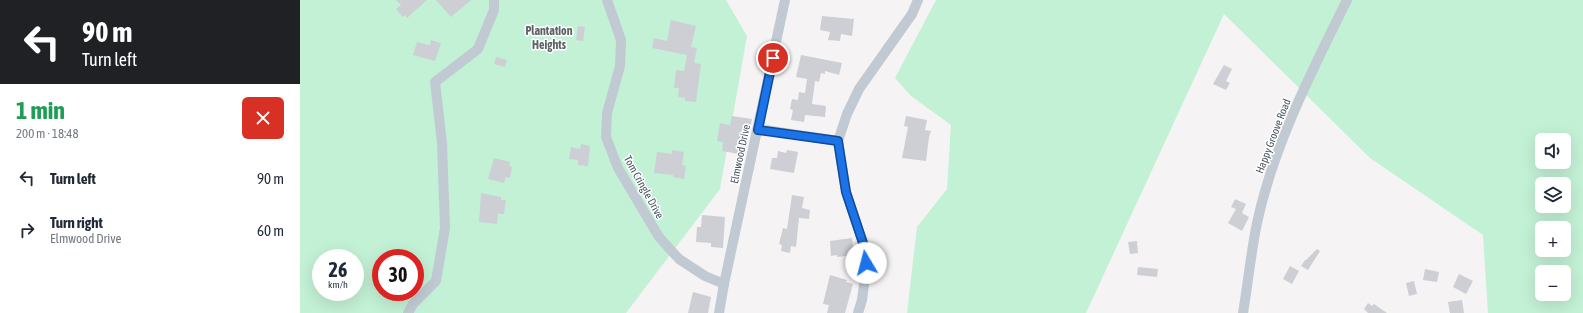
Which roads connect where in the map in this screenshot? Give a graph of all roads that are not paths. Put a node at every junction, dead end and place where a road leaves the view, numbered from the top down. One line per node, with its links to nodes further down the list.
1 (494, 0): 9 (street)
2 (607, 0): 8 (street, Tom Cringle Drive)
3 (785, 0): 6 (street, Elmwood Drive)
4 (918, 0): 7 (street)
5 (1348, 0): 12 (street, Happy Groove Road)
6 (758, 130): 7 (street); 8 (street, Elmwood Drive)
7 (838, 141): 11 (street)
8 (724, 284): 10 (street, Elmwood Drive)
9 (408, 313)
10 (719, 313)
11 (858, 313)
12 (1243, 313)

